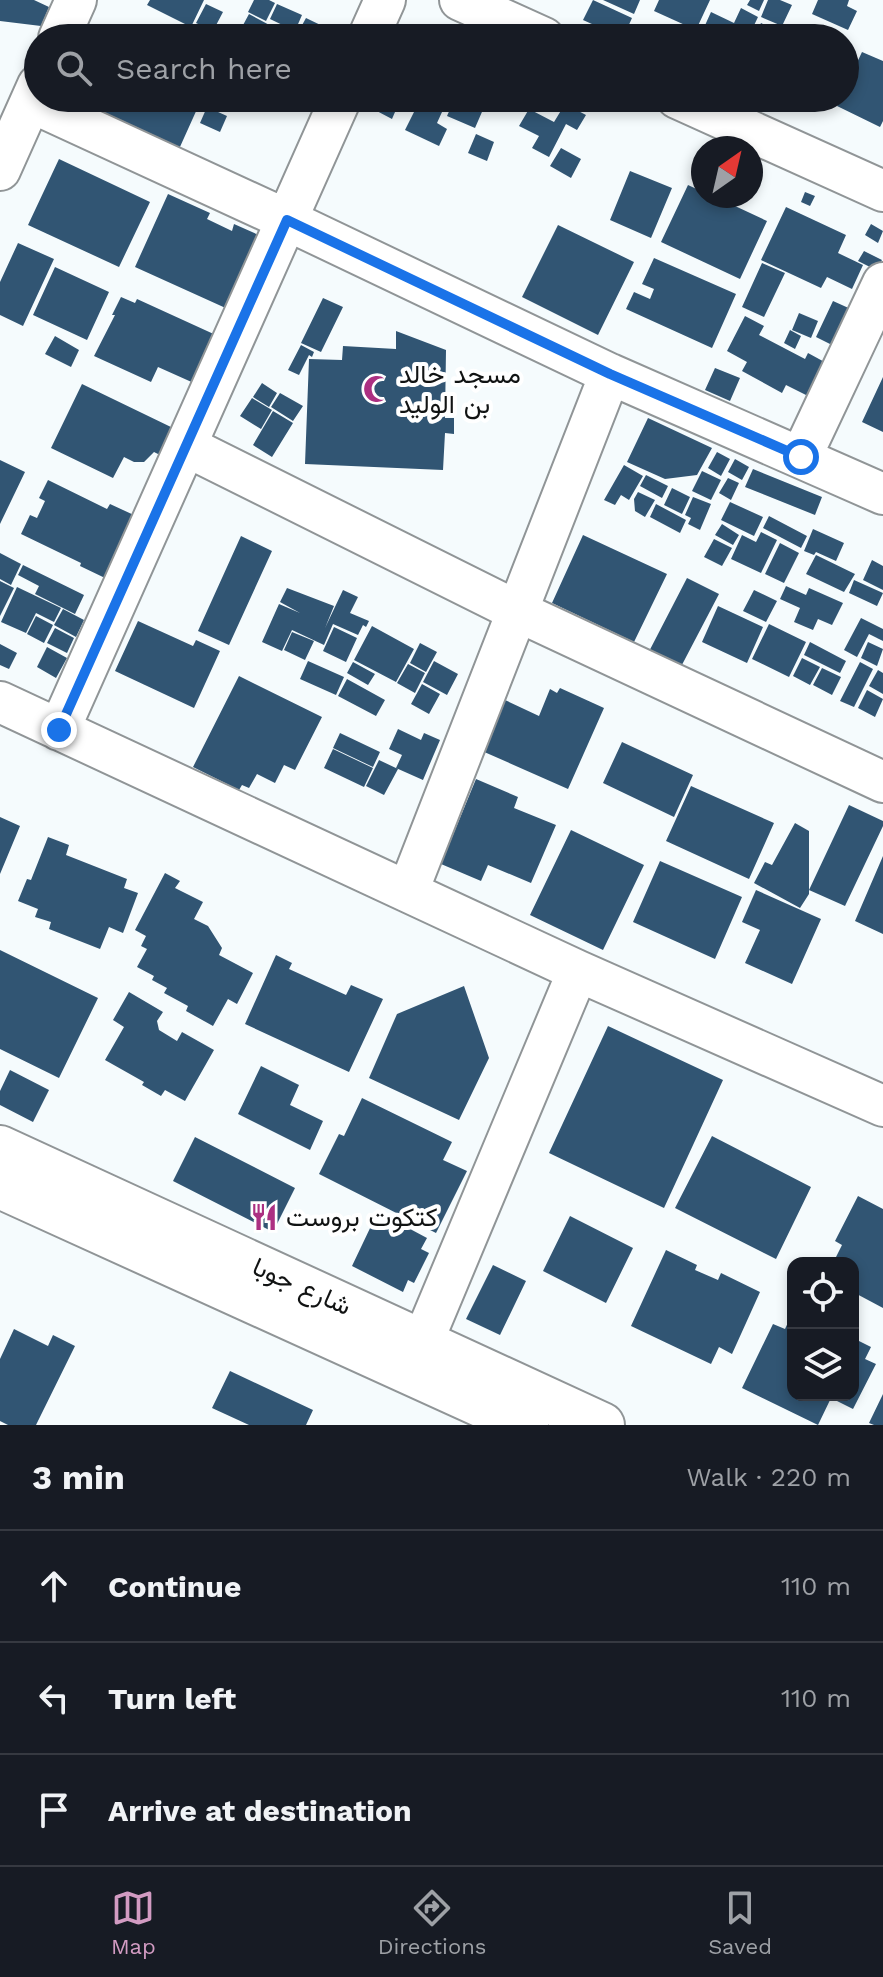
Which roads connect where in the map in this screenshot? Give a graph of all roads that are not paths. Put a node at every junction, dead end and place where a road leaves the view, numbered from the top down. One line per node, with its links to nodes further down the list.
1 (76, 0): 4 (street)
2 (385, 0): 5 (street)
3 (460, 0): 6 (street)
4 (65, 24)
5 (374, 24)
6 (513, 24)
7 (26, 112): 11 (street)
8 (70, 112): 13 (street)
9 (335, 112): 13 (street)
10 (708, 112): 12 (street)
11 (0, 170)
12 (883, 191)
13 (287, 220): 15 (street); 16 (street)
14 (883, 283): 17 (street)
15 (610, 374): 17 (street); 19 (street)
16 (186, 446): 19 (street); 21 (street)
17 (801, 457): 18 (street)
18 (883, 494)
19 (517, 611): 22 (street); 23 (street)
20 (0, 702): 21 (street)
21 (59, 730): 23 (street)
22 (883, 782)
23 (408, 891): 24 (street)
24 (578, 971): 25 (street); 28 (street)
25 (883, 1106)
26 (0, 1148): 28 (street, شارع جوبا)
27 (0, 1186): 28 (street, شارع جوبا)
28 (416, 1356): 29 (street, شارع جوبا); 30 (street, شارع جوبا)
29 (526, 1425)
30 (602, 1425)

